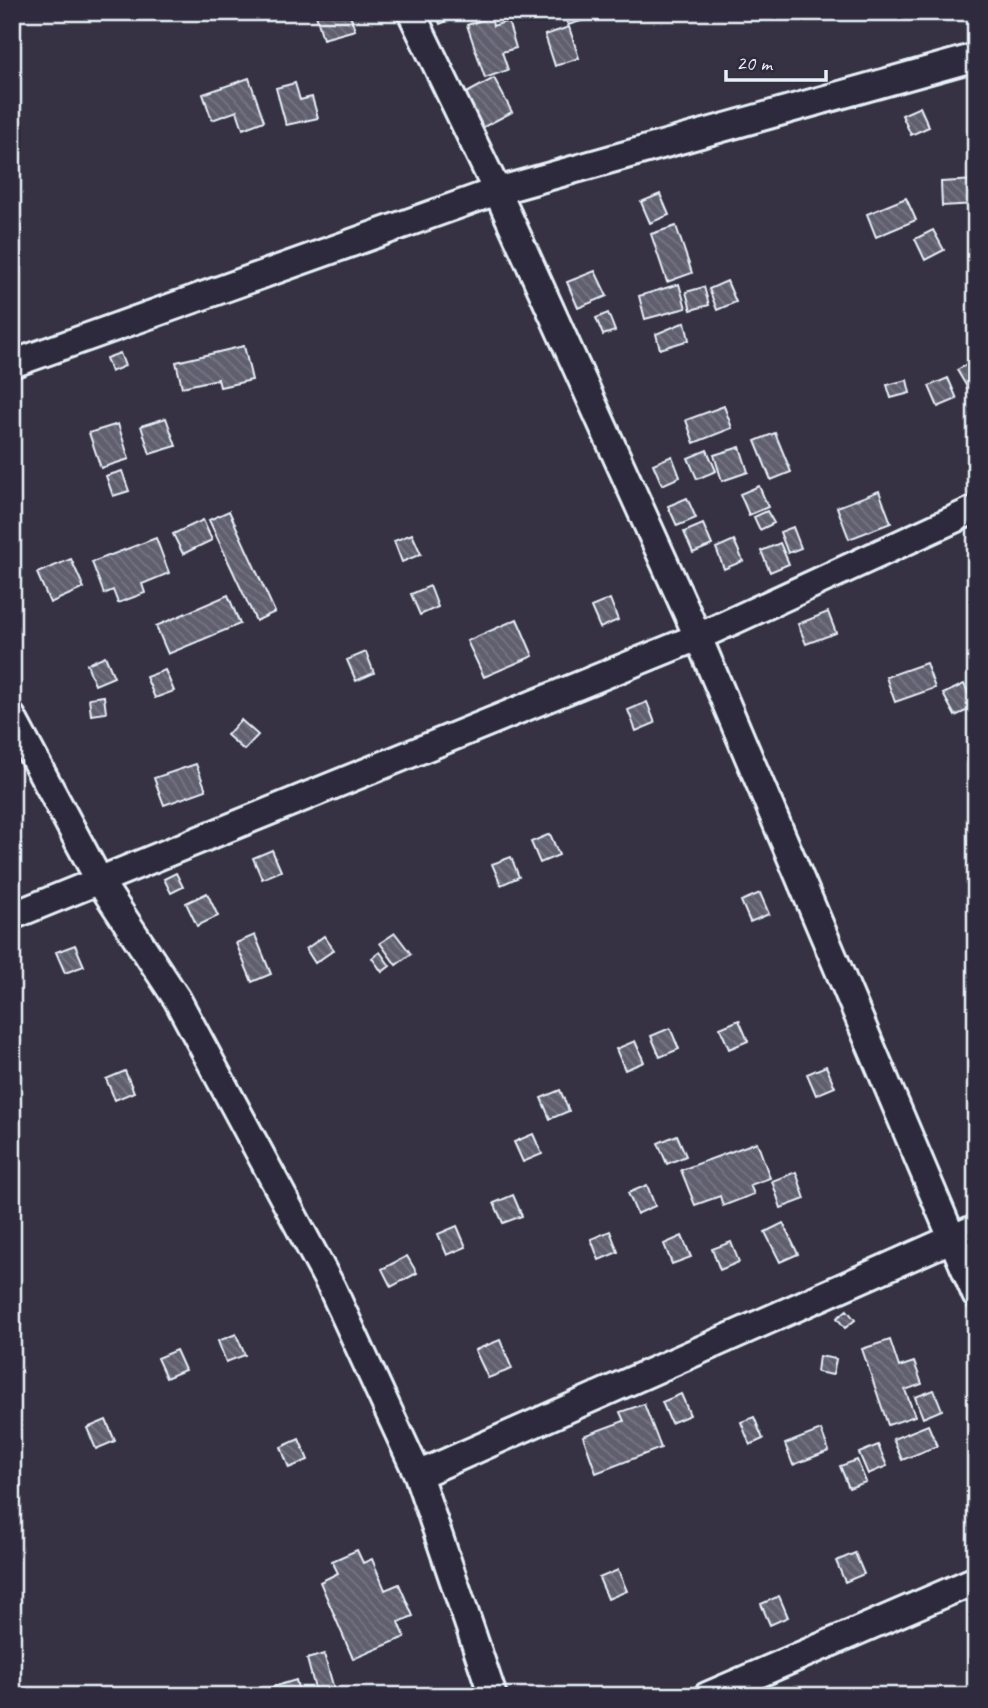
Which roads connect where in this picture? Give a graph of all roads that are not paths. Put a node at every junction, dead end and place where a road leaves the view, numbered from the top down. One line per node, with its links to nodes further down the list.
1 (411, 12): 3 (street)
2 (976, 57): 3 (street)
3 (497, 191): 4 (street); 6 (street)
4 (12, 364)
5 (976, 509): 6 (street)
6 (698, 637): 8 (street); 11 (street)
7 (12, 718): 8 (street)
8 (100, 882): 9 (street); 13 (street)
9 (12, 916)
10 (976, 1228): 11 (street)
11 (952, 1239): 12 (street); 13 (street)
12 (976, 1295)
13 (418, 1475): 15 (street)
14 (976, 1580): 16 (street)
15 (493, 1696)
16 (707, 1696)

